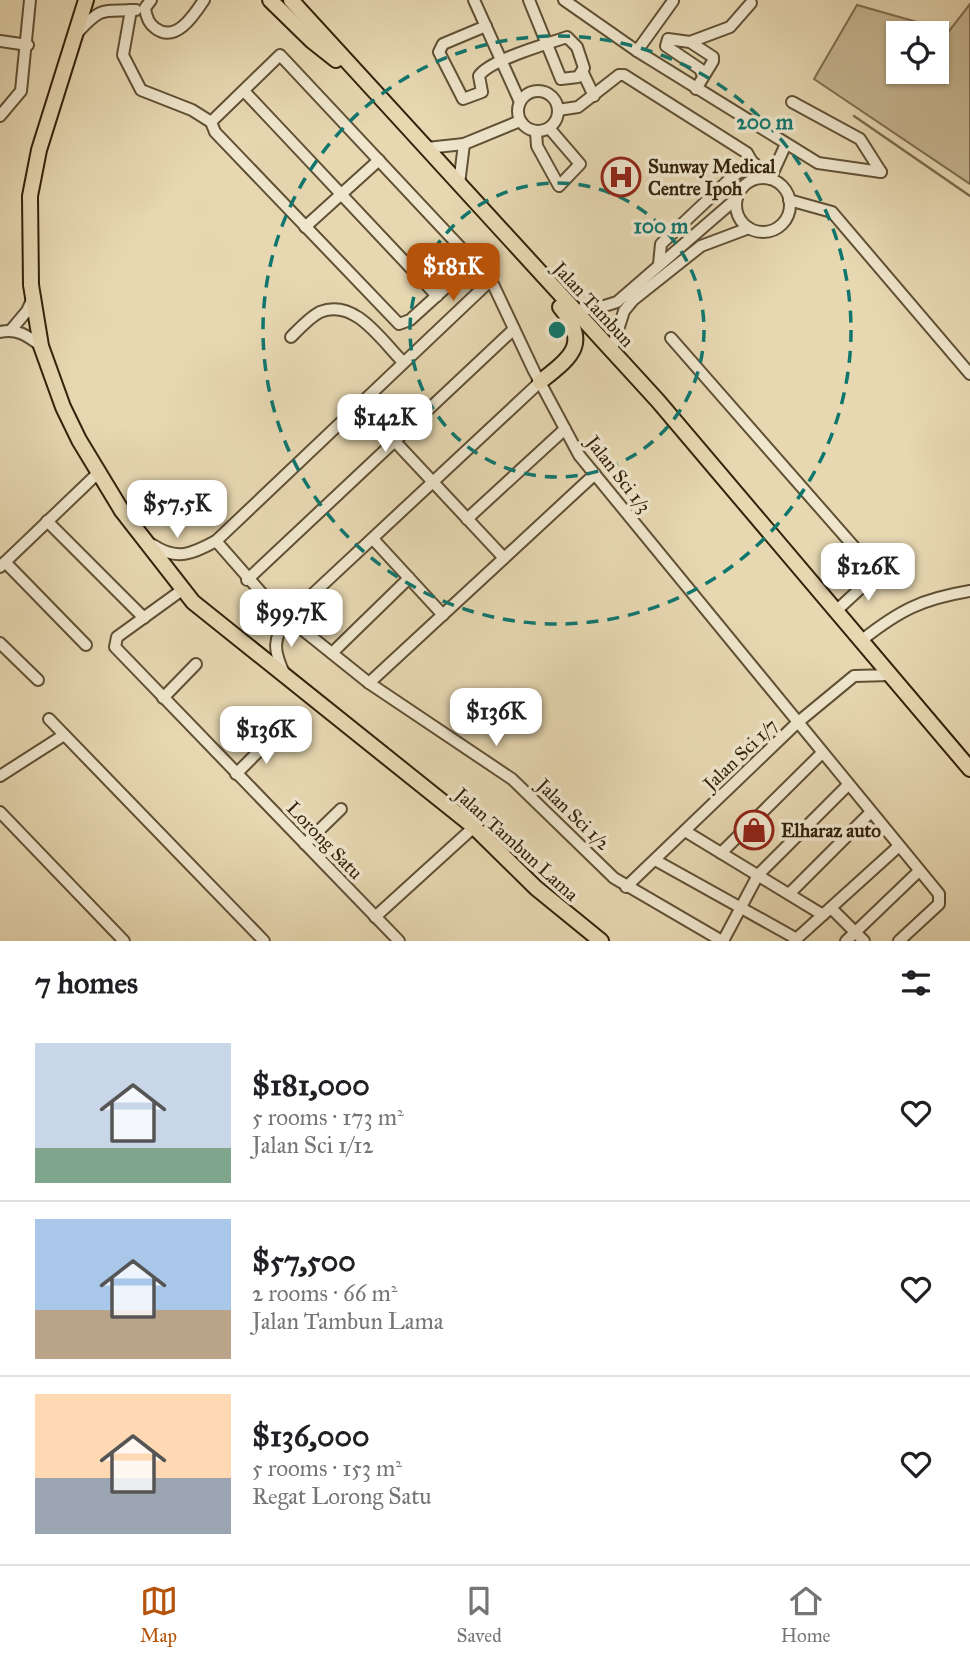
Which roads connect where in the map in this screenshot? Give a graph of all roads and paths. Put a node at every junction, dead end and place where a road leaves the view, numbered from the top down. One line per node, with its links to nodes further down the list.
1 (30, 0): 19 (street)
2 (204, 0): 12 (street)
3 (263, 0): 14 (street)
4 (270, 0): 14 (main road)
5 (291, 0): 25 (main road, Jalan Tambun)
6 (474, 0): 15 (street)
7 (529, 0): 20 (street)
8 (564, 0): 21 (street)
9 (673, 1): 21 (street)
10 (85, 3): 16 (main road, Jalan Tambun Lama)
11 (751, 3): 18 (street)
12 (148, 4): 13 (street)
13 (131, 10): 16 (street); 34 (street)
14 (281, 11): 25 (main road)
15 (486, 26): 22 (street); 22 (street)
16 (74, 37): 54 (main road, Jalan Tambun Lama)
17 (0, 41): 19 (street)
18 (690, 41): 24 (street); 24 (street)
19 (28, 45): 32 (street)
20 (548, 45): 22 (street); 23 (street); 23 (street)
21 (637, 51): 26 (street)
22 (501, 61): 29 (street)
23 (583, 73): 28 (street)
24 (703, 76): 26 (street)
25 (362, 79): 39 (main road, Jalan Tambun)
26 (696, 89): 38 (street)
27 (244, 91): 34 (street); 40 (street, Jalan Sci 1/3); 44 (street)
28 (594, 96): 31 (street); 41 (street)
29 (520, 102): 31 (street); 33 (street)
30 (792, 102): 38 (street)
31 (558, 110): 35 (street)
32 (0, 116)
33 (520, 121): 36 (street); 37 (street)
34 (213, 127): 47 (street)
35 (549, 128): 36 (street); 36 (street)
36 (536, 132)
37 (464, 144): 39 (street); 43 (street)
38 (786, 144): 42 (street)
39 (427, 148): 43 (main road, Jalan Tambun)
40 (379, 160): 44 (street); 50 (street, Jalan Sci 1/3)
41 (754, 163): 42 (street); 51 (street)
42 (766, 178): 45 (street); 46 (street)
43 (458, 184): 49 (main road, Jalan Tambun)
44 (341, 194): 47 (street); 53 (street)
45 (737, 198): 48 (street); 51 (street)
46 (789, 200): 48 (street); 63 (street)
47 (305, 227): 53 (street)
48 (750, 228): 61 (street)
49 (520, 253): 55 (main road, Jalan Tambun); 64 (main road)
50 (474, 262): 52 (street, Jalan Sci 1/3); 53 (street)
51 (659, 264): 55 (street)
52 (491, 280): 56 (street, Jalan Sci 1/3); 62 (street)
53 (437, 296)
54 (33, 297): 57 (street); 60 (main road, Jalan Tambun Lama)
55 (574, 310): 61 (main road, Jalan Tambun)
56 (514, 329): 64 (street, Jalan Sci 1/3); 67 (street)
57 (6, 331): 60 (street)
58 (290, 337): 62 (street)
59 (671, 338): 82 (street)
60 (41, 346): 68 (main road, Jalan Tambun Lama)
61 (611, 352): 82 (main road, Jalan Tambun)
62 (403, 362): 65 (street)
63 (970, 374)
64 (540, 382): 66 (street, Jalan Sci 1/3); 70 (street)
65 (359, 403): 67 (street); 75 (street)
66 (565, 429): 69 (street, Jalan Sci 1/3); 71 (street)
67 (395, 442): 70 (street); 79 (street)
68 (97, 472): 72 (street); 73 (main road, Jalan Tambun Lama)
69 (595, 474): 76 (street); 97 (street, Jalan Sci 1/3)
70 (433, 483): 71 (street); 74 (street)
71 (467, 519): 76 (street)
72 (47, 522): 77 (street); 84 (street)
73 (138, 534): 75 (street); 80 (main road, Jalan Tambun Lama)
74 (373, 539): 78 (street); 85 (street)
75 (216, 541): 79 (street, Jalan Sci 1/2)
76 (504, 558): 83 (street)
77 (1, 565): 88 (street)
78 (409, 578): 83 (street); 89 (street)
79 (247, 580): 85 (street, Jalan Sci 1/2)
80 (178, 585): 84 (street, Lorong Satu); 92 (main road, Jalan Tambun Lama)
81 (970, 591): 86 (street)
82 (837, 610): 86 (main road, Jalan Tambun)
83 (443, 615): 94 (street)
84 (144, 618): 95 (street, Lorong Satu)
85 (287, 618): 89 (street, Jalan Sci 1/2); 92 (street)
86 (862, 640): 91 (main road, Jalan Tambun)
87 (0, 643): 93 (street)
88 (86, 645)
89 (332, 653): 94 (street, Jalan Sci 1/2)
90 (196, 664): 95 (street)
91 (891, 675): 97 (street, Jalan Sci 1/7); 101 (main road, Jalan Tambun)
92 (286, 678): 108 (main road, Jalan Tambun Lama)
93 (38, 680)
94 (369, 683): 116 (street, Jalan Sci 1/2)
95 (163, 698): 102 (street, Lorong Satu)
96 (49, 719): 98 (street)
97 (797, 723): 100 (street, Jalan Sci 1/3); 109 (street, Jalan Sci 1/7)
98 (64, 735): 103 (street); 124 (street)
99 (274, 736): 102 (street)
100 (822, 753): 104 (street, Jalan Sci 1/3); 112 (street)
101 (970, 769)
102 (236, 774): 110 (street, Lorong Satu)
103 (0, 776)
104 (848, 785): 107 (street, Jalan Sci 1/3); 115 (street)
105 (341, 810): 110 (street)
106 (0, 812): 123 (street)
107 (871, 813): 111 (street, Jalan Sci 1/3); 117 (street)
108 (474, 827): 120 (street); 126 (main road, Jalan Tambun Lama)
109 (685, 831): 112 (street); 113 (street, Jalan Sci 1/7)
110 (305, 844): 120 (street, Lorong Satu)
111 (898, 846): 114 (street, Jalan Sci 1/3); 119 (street)
112 (721, 853): 115 (street)
113 (655, 860): 116 (street, Jalan Sci 1/7); 118 (street)
114 (919, 871): 121 (street); 130 (street, Jalan Sci 1/3)
115 (758, 875): 117 (street); 118 (street)
116 (626, 887): 127 (street, Jalan Sci 1/2)
117 (789, 894): 119 (street)
118 (741, 908): 122 (street); 127 (street)
119 (827, 911): 121 (street); 122 (street)
120 (375, 917): 125 (street, Lorong Satu)
121 (856, 932): 128 (street); 129 (street)
122 (795, 940)
123 (124, 941)
124 (264, 941)
125 (399, 941)
126 (601, 941)
127 (723, 941)
128 (846, 941)
129 (864, 941)
130 (899, 941)

